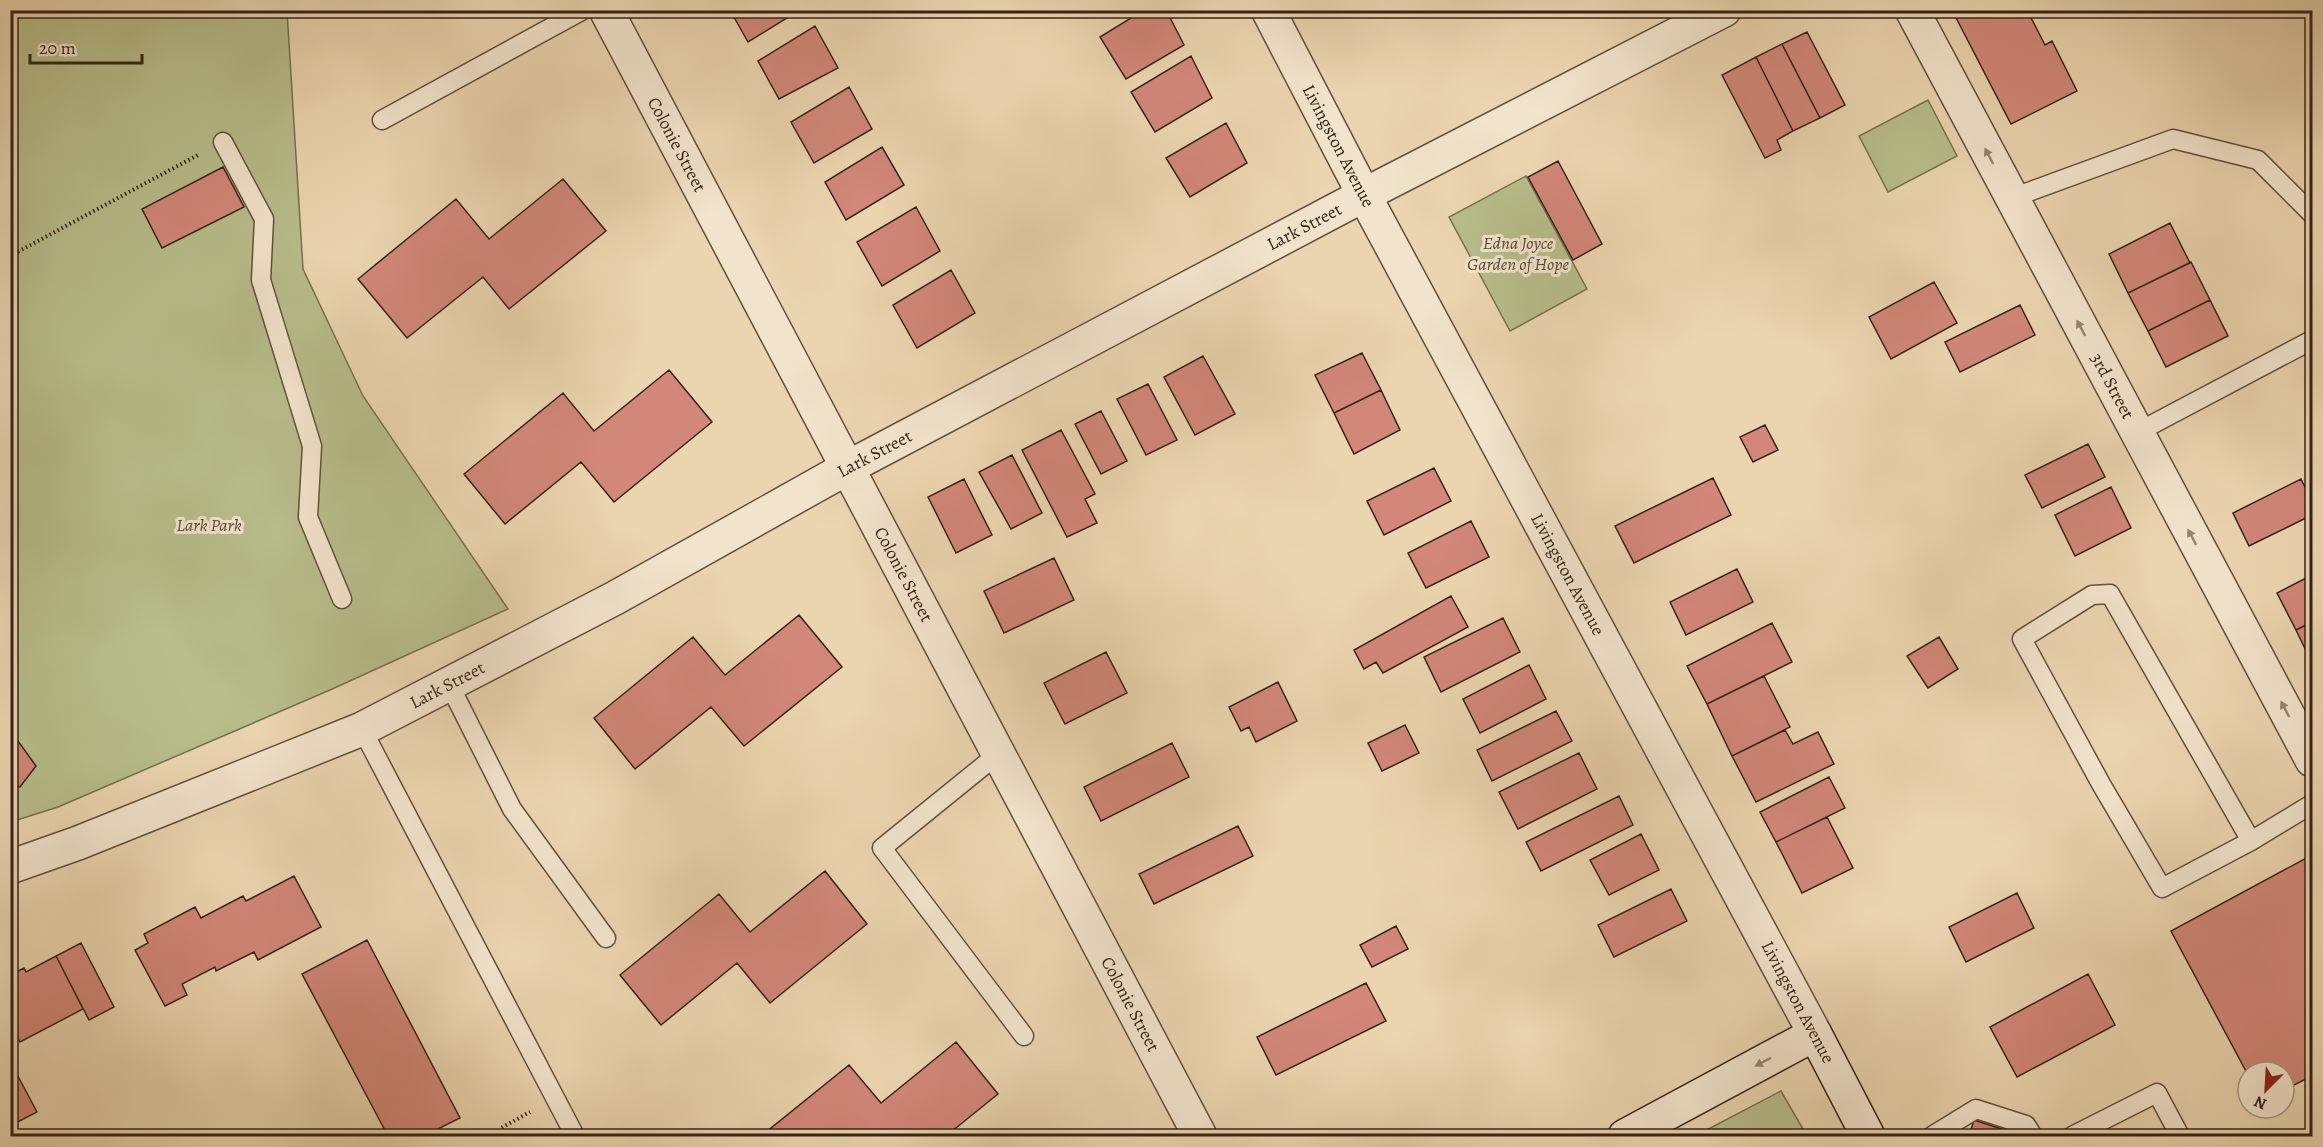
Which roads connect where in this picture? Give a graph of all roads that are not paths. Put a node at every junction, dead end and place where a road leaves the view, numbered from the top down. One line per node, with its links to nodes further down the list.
1 (583, 10): 6 (lane)
2 (606, 10): 13 (street, Colonie Street)
3 (1268, 10): 8 (street, Livingston Avenue)
4 (1724, 10): 8 (street, Lark Street)
5 (1912, 10): 9 (street, 3rd Street, one-way to 5)
6 (382, 120)
7 (223, 142): 14 (lane)
8 (1364, 195): 13 (street, Lark Street); 23 (street, Livingston Avenue)
9 (2012, 198): 10 (lane); 12 (street, 3rd Street, one-way to 9)
10 (2313, 214)
11 (2313, 339): 12 (lane)
12 (2136, 433): 18 (street, 3rd Street, one-way to 12)
13 (847, 468): 15 (street, Lark Street); 17 (street, Colonie Street)
14 (342, 599)
15 (449, 684): 16 (street, Lark Street); 22 (lane)
16 (362, 729): 21 (street, Lark Street); 26 (lane)
17 (998, 754): 24 (lane); 27 (street, Colonie Street)
18 (2313, 760)
19 (2313, 804): 20 (lane)
20 (2251, 841): 20 (lane)
21 (10, 867)
22 (606, 938)
23 (1815, 1034): 28 (street, one-way to 28); 29 (street, Livingston Avenue)
24 (1024, 1036)
25 (1939, 1135): 30 (lane)
26 (575, 1137)
27 (1200, 1137)
28 (1625, 1137)
29 (1868, 1137)
30 (2033, 1137)
31 (2072, 1137): 32 (lane)
32 (2180, 1137)

